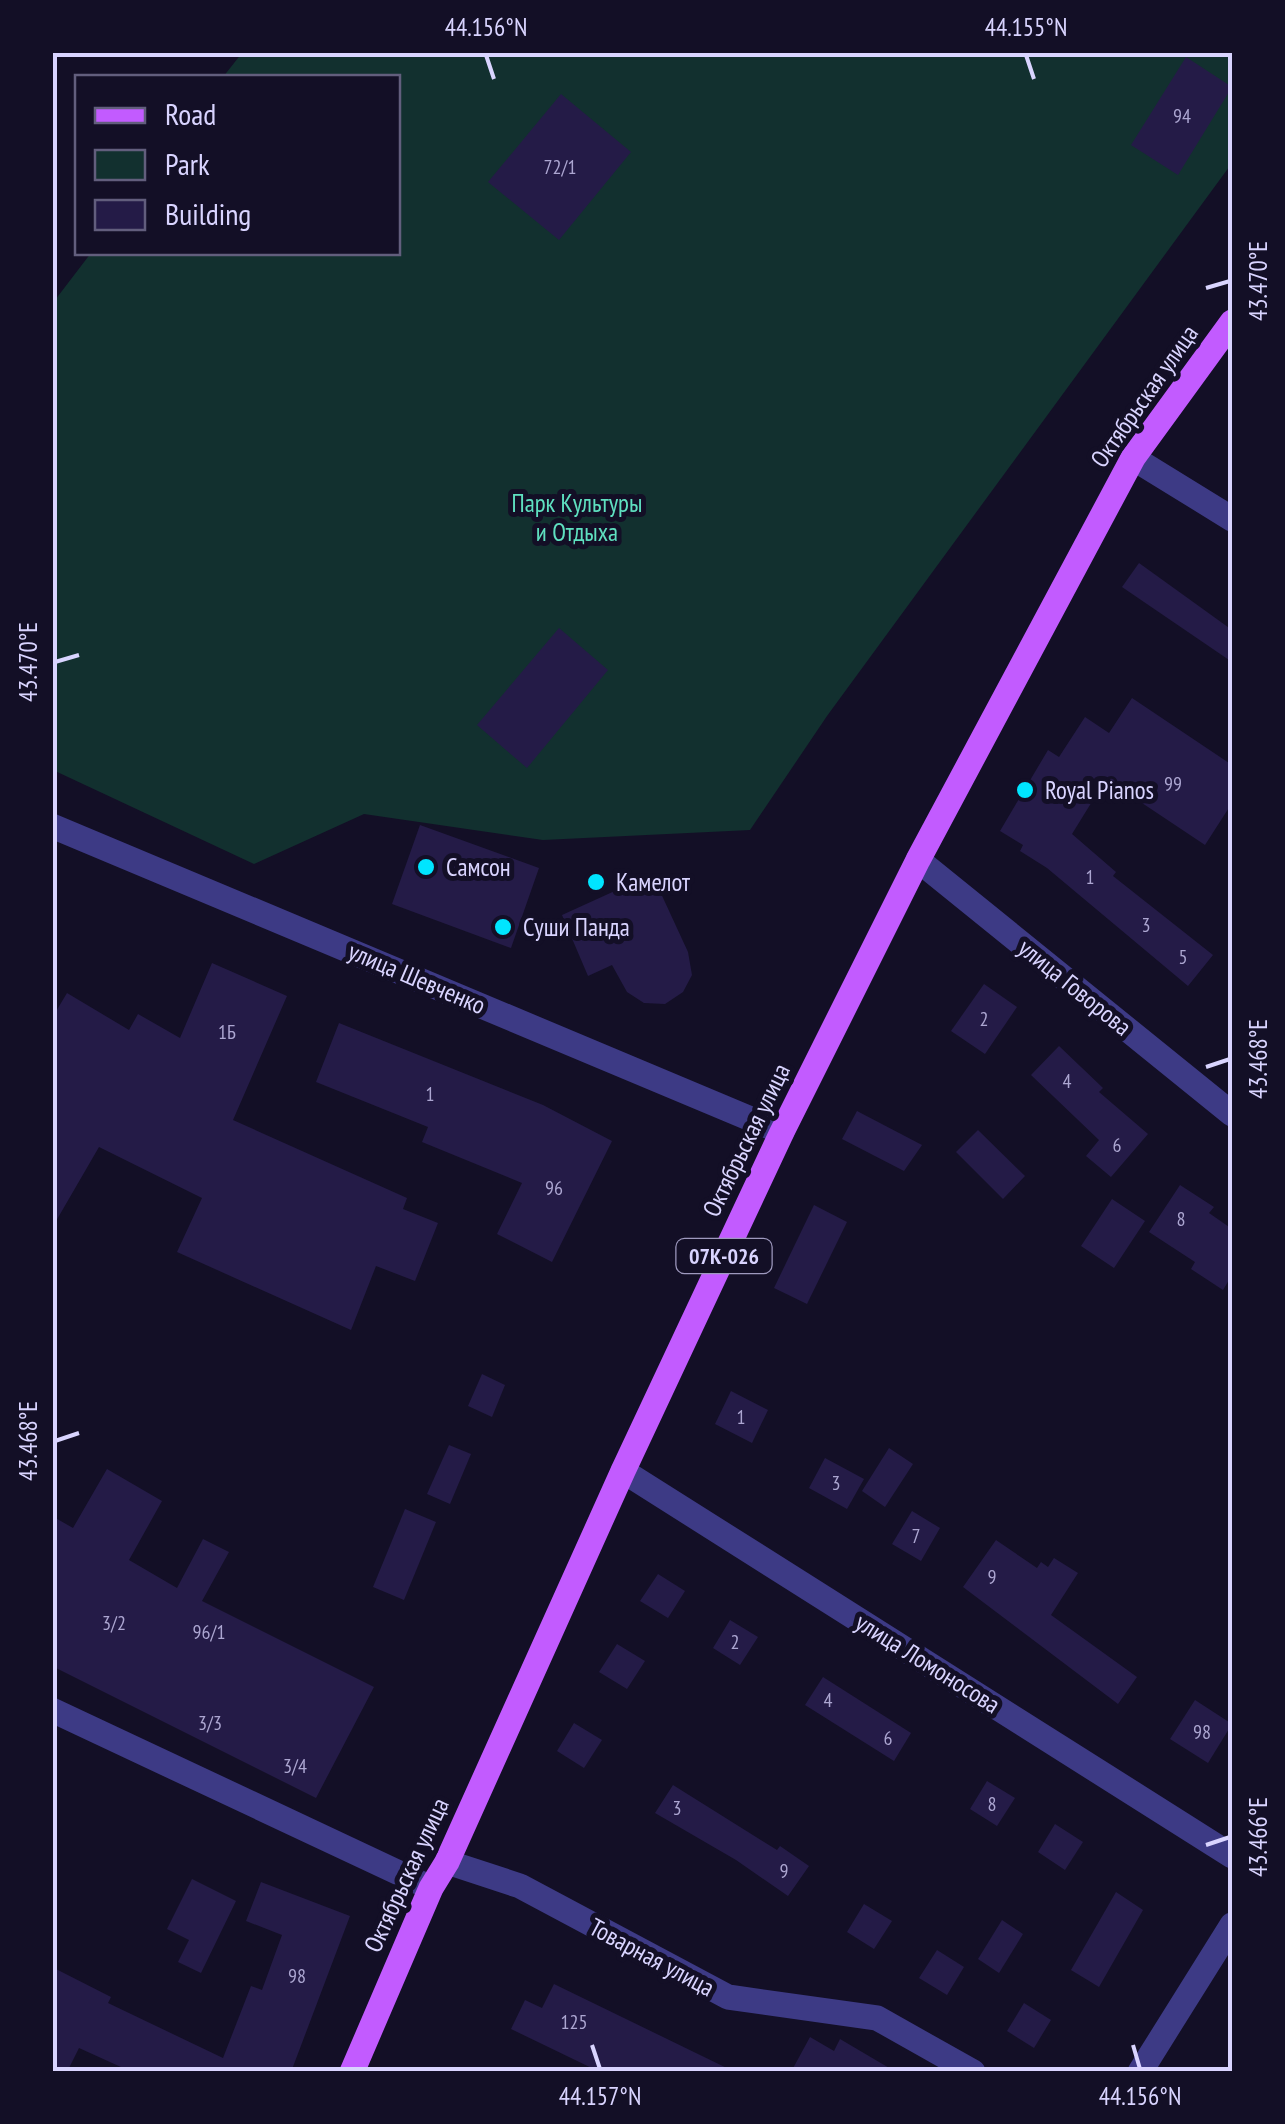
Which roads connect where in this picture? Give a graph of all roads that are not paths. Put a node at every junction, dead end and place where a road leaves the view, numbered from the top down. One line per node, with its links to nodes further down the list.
1 (1232, 322): 2 (main road, Октябрьская улица / 07К-026)
2 (1133, 458): 3 (street); 5 (main road, Октябрьская улица / 07К-026)
3 (1232, 519)
4 (52, 826): 7 (street, улица Шевченко)
5 (918, 860): 6 (street, улица Говорова); 7 (main road, Октябрьская улица / 07К-026)
6 (1232, 1114)
7 (782, 1132): 8 (main road, Октябрьская улица / 07К-026)
8 (623, 1471): 10 (street, улица Ломоносова); 11 (main road, Октябрьская улица / 07К-026)
9 (52, 1710): 12 (street)
10 (1232, 1856)
11 (446, 1862): 12 (main road, Октябрьская улица / 07К-026); 15 (street, Товарная улица)
12 (431, 1888): 14 (main road, Октябрьская улица / 07К-026)
13 (1232, 1926): 16 (street)
14 (352, 2072)
15 (973, 2072)
16 (1140, 2072)

